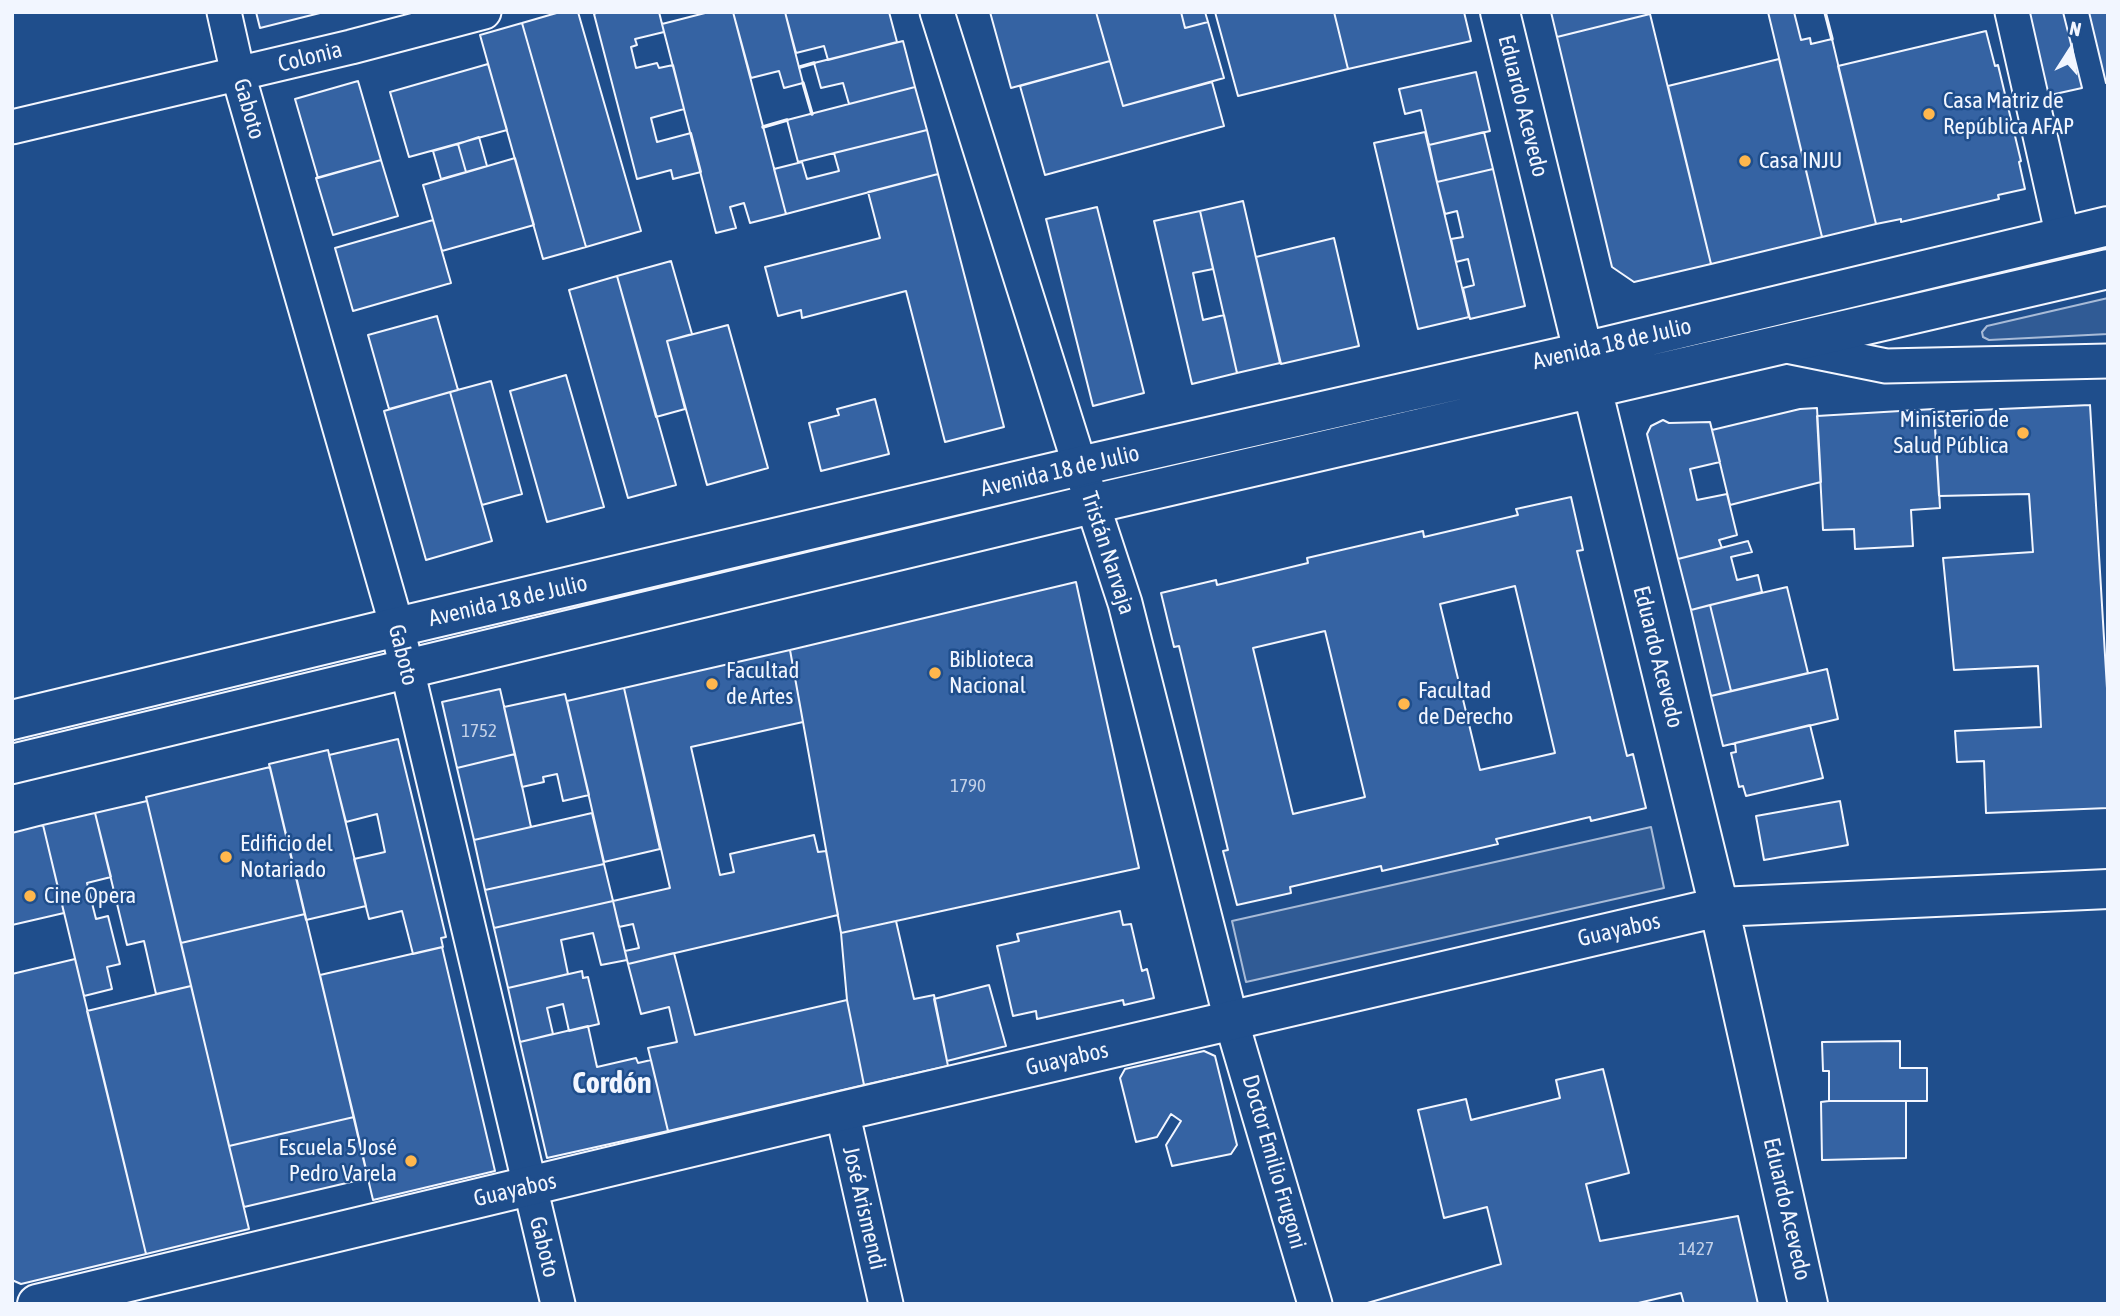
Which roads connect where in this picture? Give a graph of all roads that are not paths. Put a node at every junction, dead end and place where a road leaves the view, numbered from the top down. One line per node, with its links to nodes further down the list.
1 (224, 12): 6 (street, Gaboto)
2 (484, 12): 6 (street, Colonia)
3 (937, 12): 14 (street, Tristán Narvaja)
4 (1500, 12): 13 (main road, Eduardo Acevedo)
5 (2012, 12): 9 (street)
6 (238, 74): 7 (street, Colonia); 16 (street, Gaboto)
7 (12, 127)
8 (2108, 226): 9 (main road, Avenida 18 de Julio)
9 (2063, 237): 13 (main road, Avenida 18 de Julio)
10 (2108, 269): 11 (main road, Avenida 18 de Julio)
11 (1780, 345): 12 (street, Avenida 18 de Julio); 13 (main road, Avenida 18 de Julio)
12 (2108, 361)
13 (1587, 370): 14 (main road, Avenida 18 de Julio); 15 (main road, Avenida 18 de Julio); 21 (main road, Eduardo Acevedo)
14 (1080, 466): 15 (street, Tristán Narvaja); 16 (main road, Avenida 18 de Julio)
15 (1092, 504): 17 (main road, Avenida 18 de Julio); 22 (street, Tristán Narvaja)
16 (397, 627): 17 (street, Gaboto); 18 (main road, Avenida 18 de Julio)
17 (407, 669): 19 (main road, Avenida 18 de Julio); 24 (street, Gaboto)
18 (12, 720)
19 (12, 764)
20 (2108, 889): 21 (main road, Guayabos)
21 (1719, 907): 22 (main road, Guayabos); 29 (main road, Eduardo Acevedo)
22 (1231, 1020): 23 (main road, Guayabos); 28 (street, Doctor Emilio Frugoni)
23 (842, 1111): 24 (main road, Guayabos); 27 (street, José Arismendi)
24 (529, 1186): 25 (main road, Guayabos); 26 (street, Gaboto)
25 (37, 1304)
26 (558, 1304)
27 (886, 1304)
28 (1315, 1304)
29 (1808, 1304)

